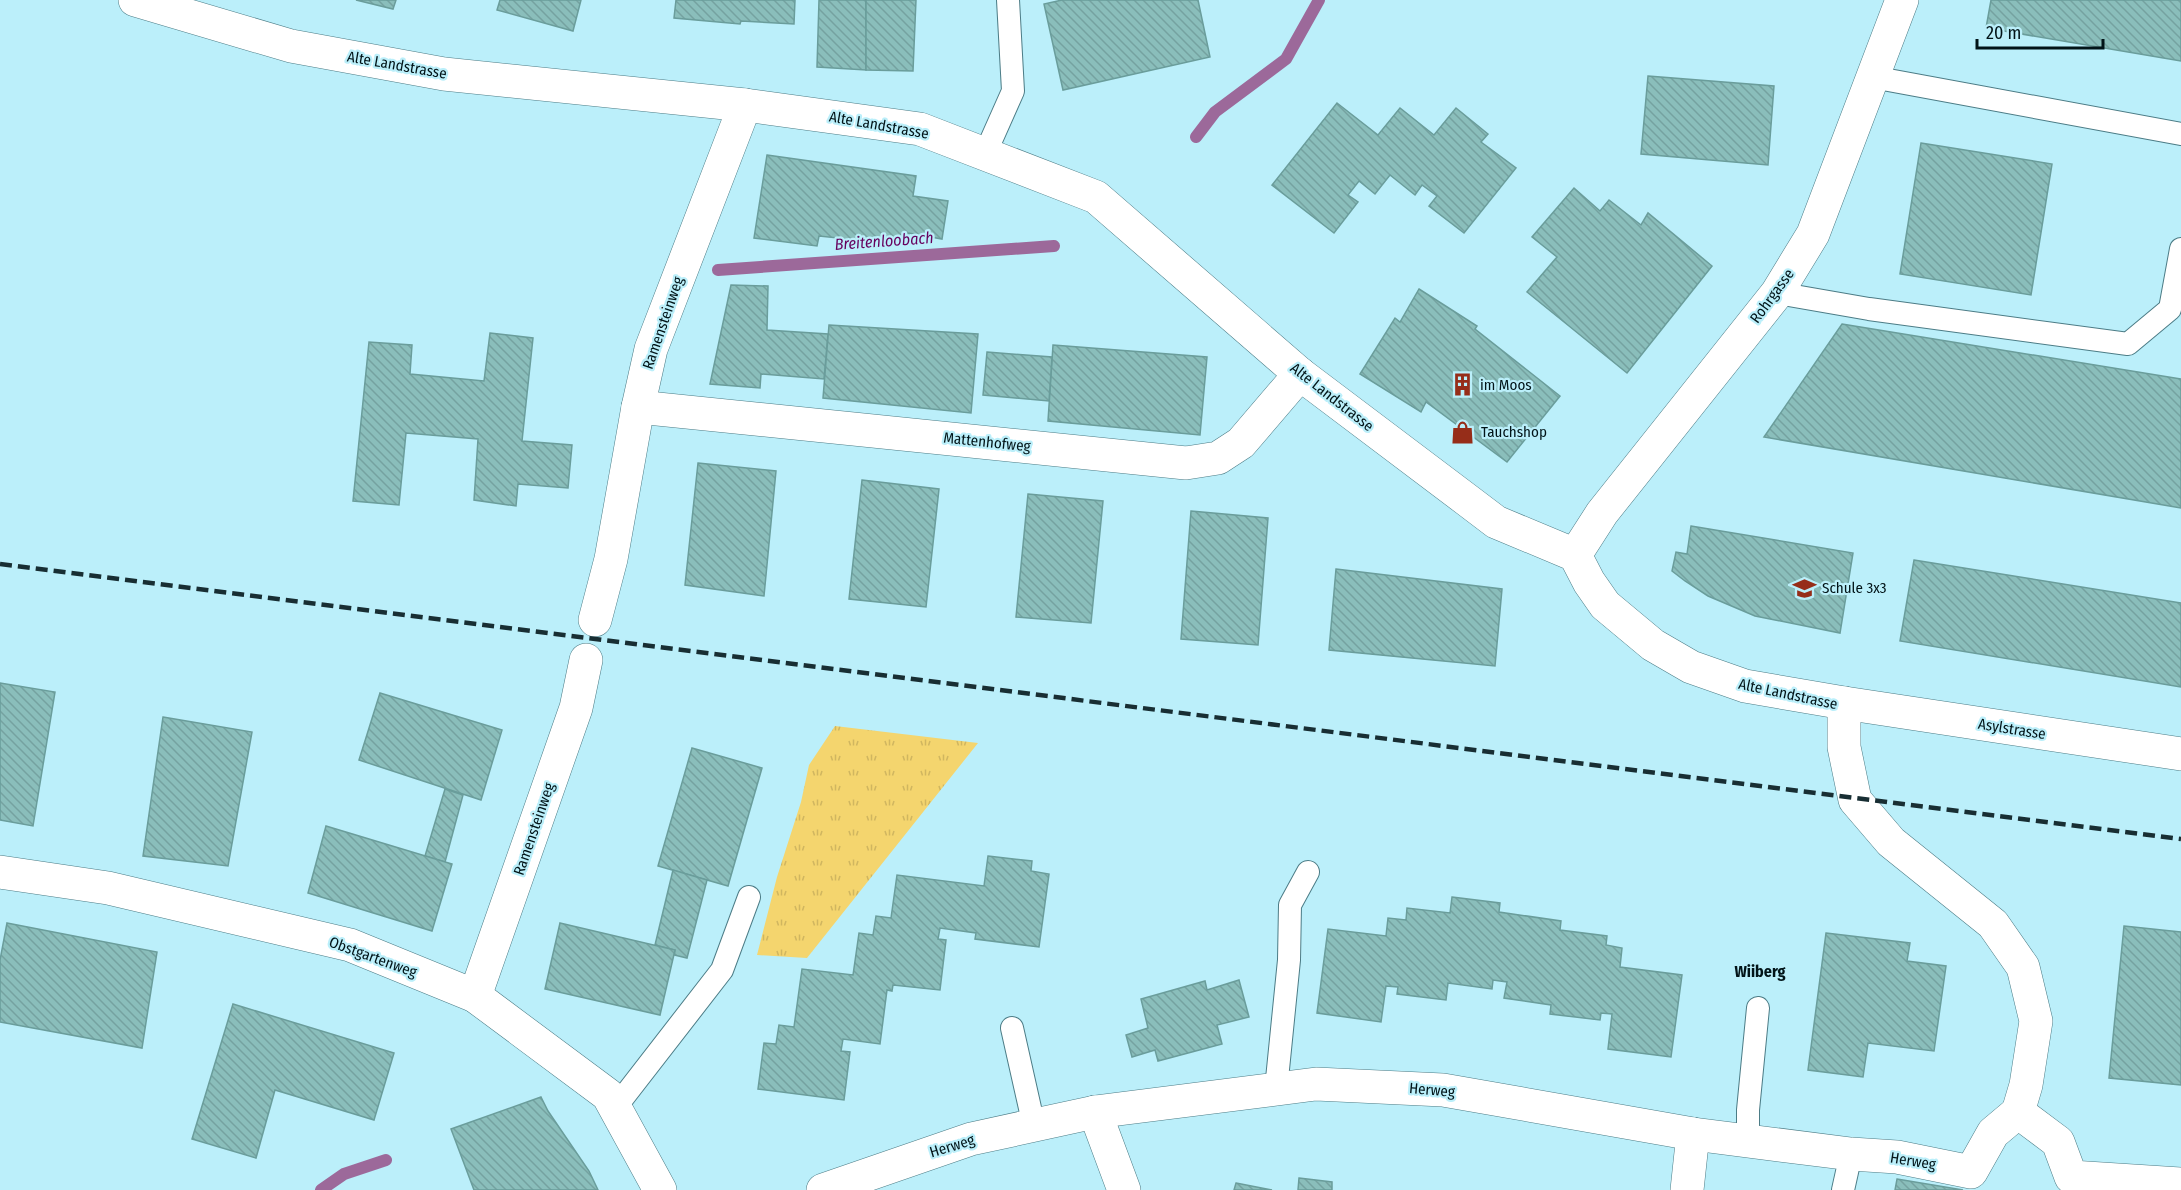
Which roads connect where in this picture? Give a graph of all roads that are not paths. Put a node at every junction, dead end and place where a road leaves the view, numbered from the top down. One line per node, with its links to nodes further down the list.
1 (135, 0): 5 (street, Alte Landstrasse)
2 (1008, 0): 7 (lane)
3 (1902, 0): 4 (street, Rohrgasse)
4 (1872, 76): 6 (lane); 9 (street, Rohrgasse)
5 (745, 105): 7 (street, Alte Landstrasse); 11 (street, Ramensteinweg)
6 (2181, 134)
7 (985, 154): 10 (street, Alte Landstrasse)
8 (2181, 249): 9 (lane)
9 (1777, 293): 12 (street, Rohrgasse)
10 (1300, 374): 11 (street, Mattenhofweg); 12 (street, Alte Landstrasse)
11 (638, 407): 13 (street, Ramensteinweg)
12 (1575, 555): 15 (street, Alte Landstrasse)
13 (595, 620)
14 (586, 660): 20 (street, Ramensteinweg)
15 (1844, 703): 16 (street, Asylstrasse); 26 (street, Alte Landstrasse)
16 (2181, 754)
17 (0, 872): 20 (street, Obstgartenweg)
18 (1308, 872): 23 (lane)
19 (749, 897): 24 (lane)
20 (475, 996): 24 (street, Obstgartenweg)
21 (1758, 1008): 29 (lane)
22 (1012, 1028): 27 (lane)
23 (1276, 1089): 25 (street, Herweg); 28 (street, Herweg)
24 (615, 1107): 32 (street, Obstgartenweg)
25 (1095, 1112): 27 (street, Herweg); 34 (street)
26 (2018, 1112): 30 (street, Herweg); 31 (street)
27 (1034, 1126): 33 (street, Herweg)
28 (1693, 1134): 29 (street, Herweg); 35 (street)
29 (1748, 1141): 30 (street, Herweg)
30 (1851, 1154): 36 (lane)
31 (2181, 1184)
32 (660, 1190)
33 (823, 1190)
34 (1124, 1190)
35 (1687, 1190)
36 (1843, 1190)

